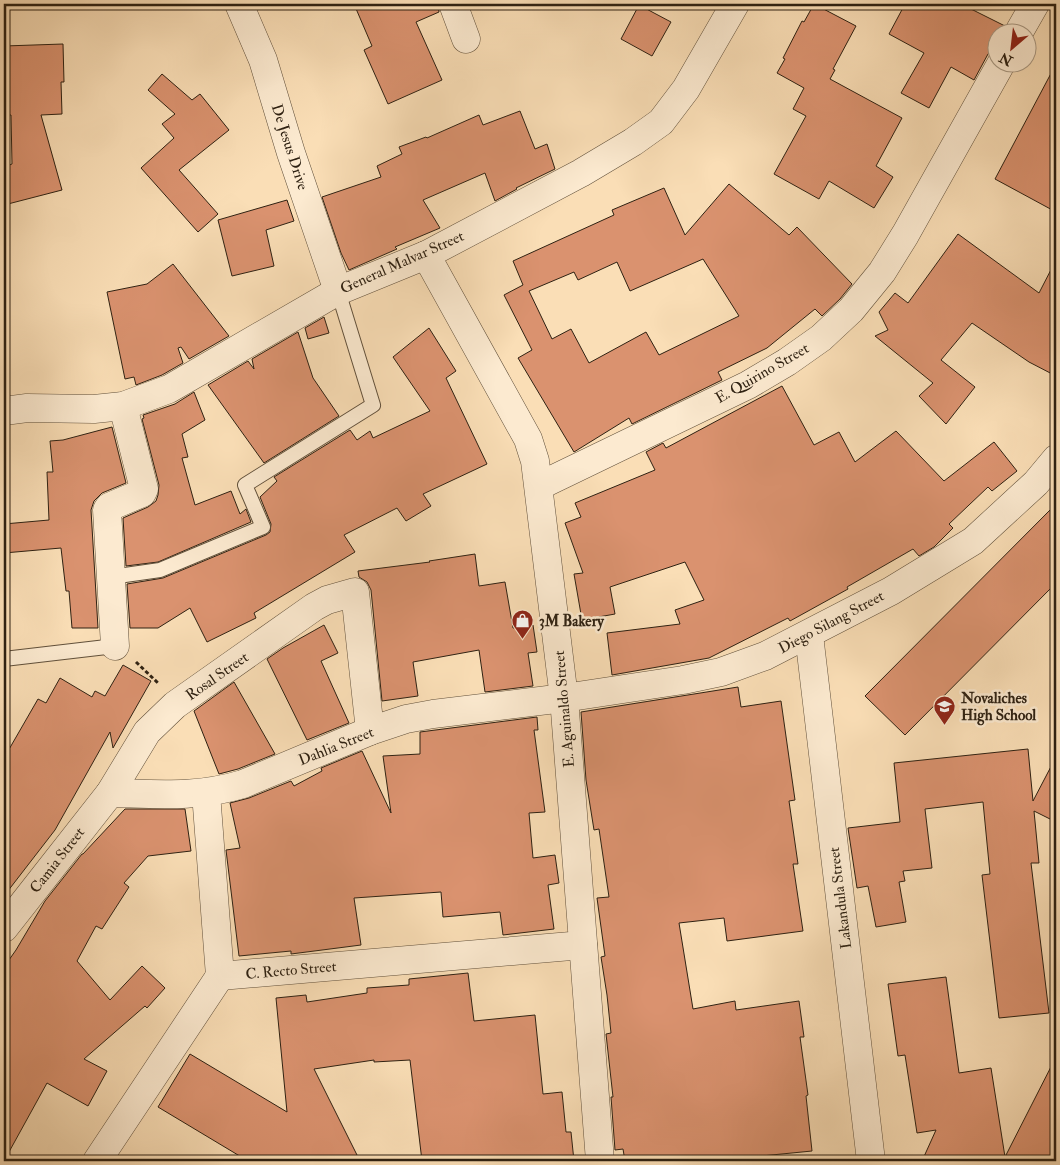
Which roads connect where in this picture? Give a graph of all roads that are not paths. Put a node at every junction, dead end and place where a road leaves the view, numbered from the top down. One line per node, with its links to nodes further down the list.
1 (239, 4): 9 (street, De Jesus Drive)
2 (453, 4): 6 (street)
3 (735, 4): 8 (street, General Malvar Street)
4 (1035, 4): 5 (street)
5 (1025, 22)
6 (466, 39)
7 (996, 72): 13 (street, E. Quirino Street)
8 (426, 255): 9 (street, General Malvar Street); 13 (street, E. Aguinaldo Street)
9 (338, 291): 10 (street, General Malvar Street); 14 (lane)
10 (124, 406): 11 (street, General Malvar Street); 14 (street)
11 (4, 411)
12 (1056, 459): 15 (street, Diego Silang Street)
13 (540, 486): 18 (street, E. Aguinaldo Street)
14 (110, 577): 16 (street)
15 (809, 635): 18 (street, Diego Silang Street); 27 (street, Lakandula Street)
16 (115, 646): 17 (lane)
17 (4, 659)
18 (564, 698): 19 (street, Dahlia Street); 23 (street, E. Aguinaldo Street)
19 (370, 731): 20 (street, Rosal Street); 21 (street, Dahlia Street)
20 (110, 793): 21 (street, Dahlia Street); 22 (street, Camia Street)
21 (206, 793): 24 (street)
22 (4, 928)
23 (583, 945): 24 (street, C. Recto Street); 26 (street, E. Aguinaldo Street)
24 (220, 976): 25 (street)
25 (97, 1161)
26 (600, 1161)
27 (871, 1161)

